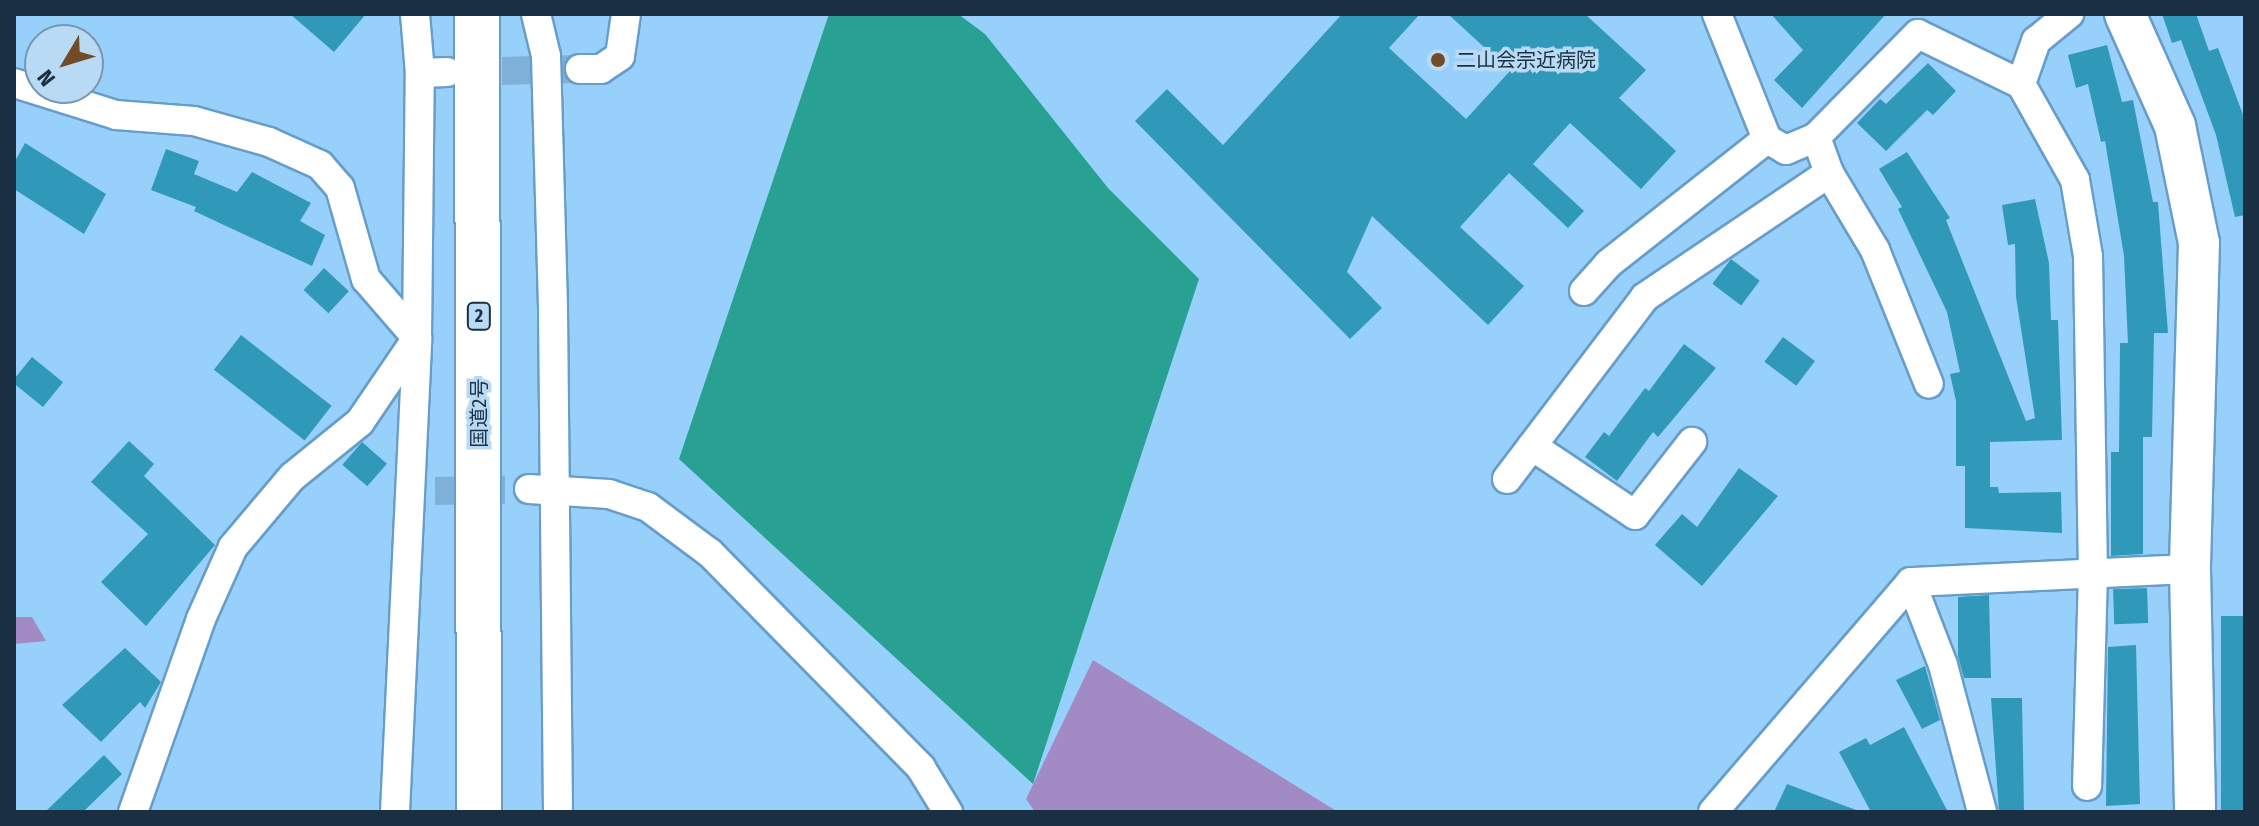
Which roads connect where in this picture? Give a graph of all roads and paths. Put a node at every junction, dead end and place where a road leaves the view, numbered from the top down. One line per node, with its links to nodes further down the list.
1 (415, 14): 15 (street)
2 (477, 14): 24 (highway, 国道2号 / 2)
3 (536, 14): 20 (street)
4 (626, 14): 8 (street)
5 (1717, 14): 12 (street)
6 (2069, 14): 10 (street)
7 (2125, 14): 21 (street)
8 (580, 69)
9 (14, 83): 15 (street)
10 (2021, 84): 11 (street); 22 (street)
11 (1816, 137): 12 (street); 13 (street)
12 (1767, 139): 14 (street)
13 (1829, 173): 16 (street); 18 (street)
14 (1584, 291)
15 (417, 338): 26 (street); 27 (street)
16 (1929, 384)
17 (1692, 442): 18 (street)
18 (1532, 446): 19 (street)
19 (1507, 479)
20 (541, 491): 30 (street); 31 (street)
21 (2190, 569): 22 (street); 34 (street)
22 (2093, 574): 23 (street); 25 (street)
23 (1911, 582): 32 (street); 33 (street)
24 (481, 618): 28 (highway, 国道2号 / 2); 29 (highway)
25 (2087, 786)
26 (133, 812)
27 (395, 812)
28 (479, 812)
29 (497, 812)
30 (558, 812)
31 (948, 812)
32 (1713, 812)
33 (1982, 812)
34 (2195, 812)

